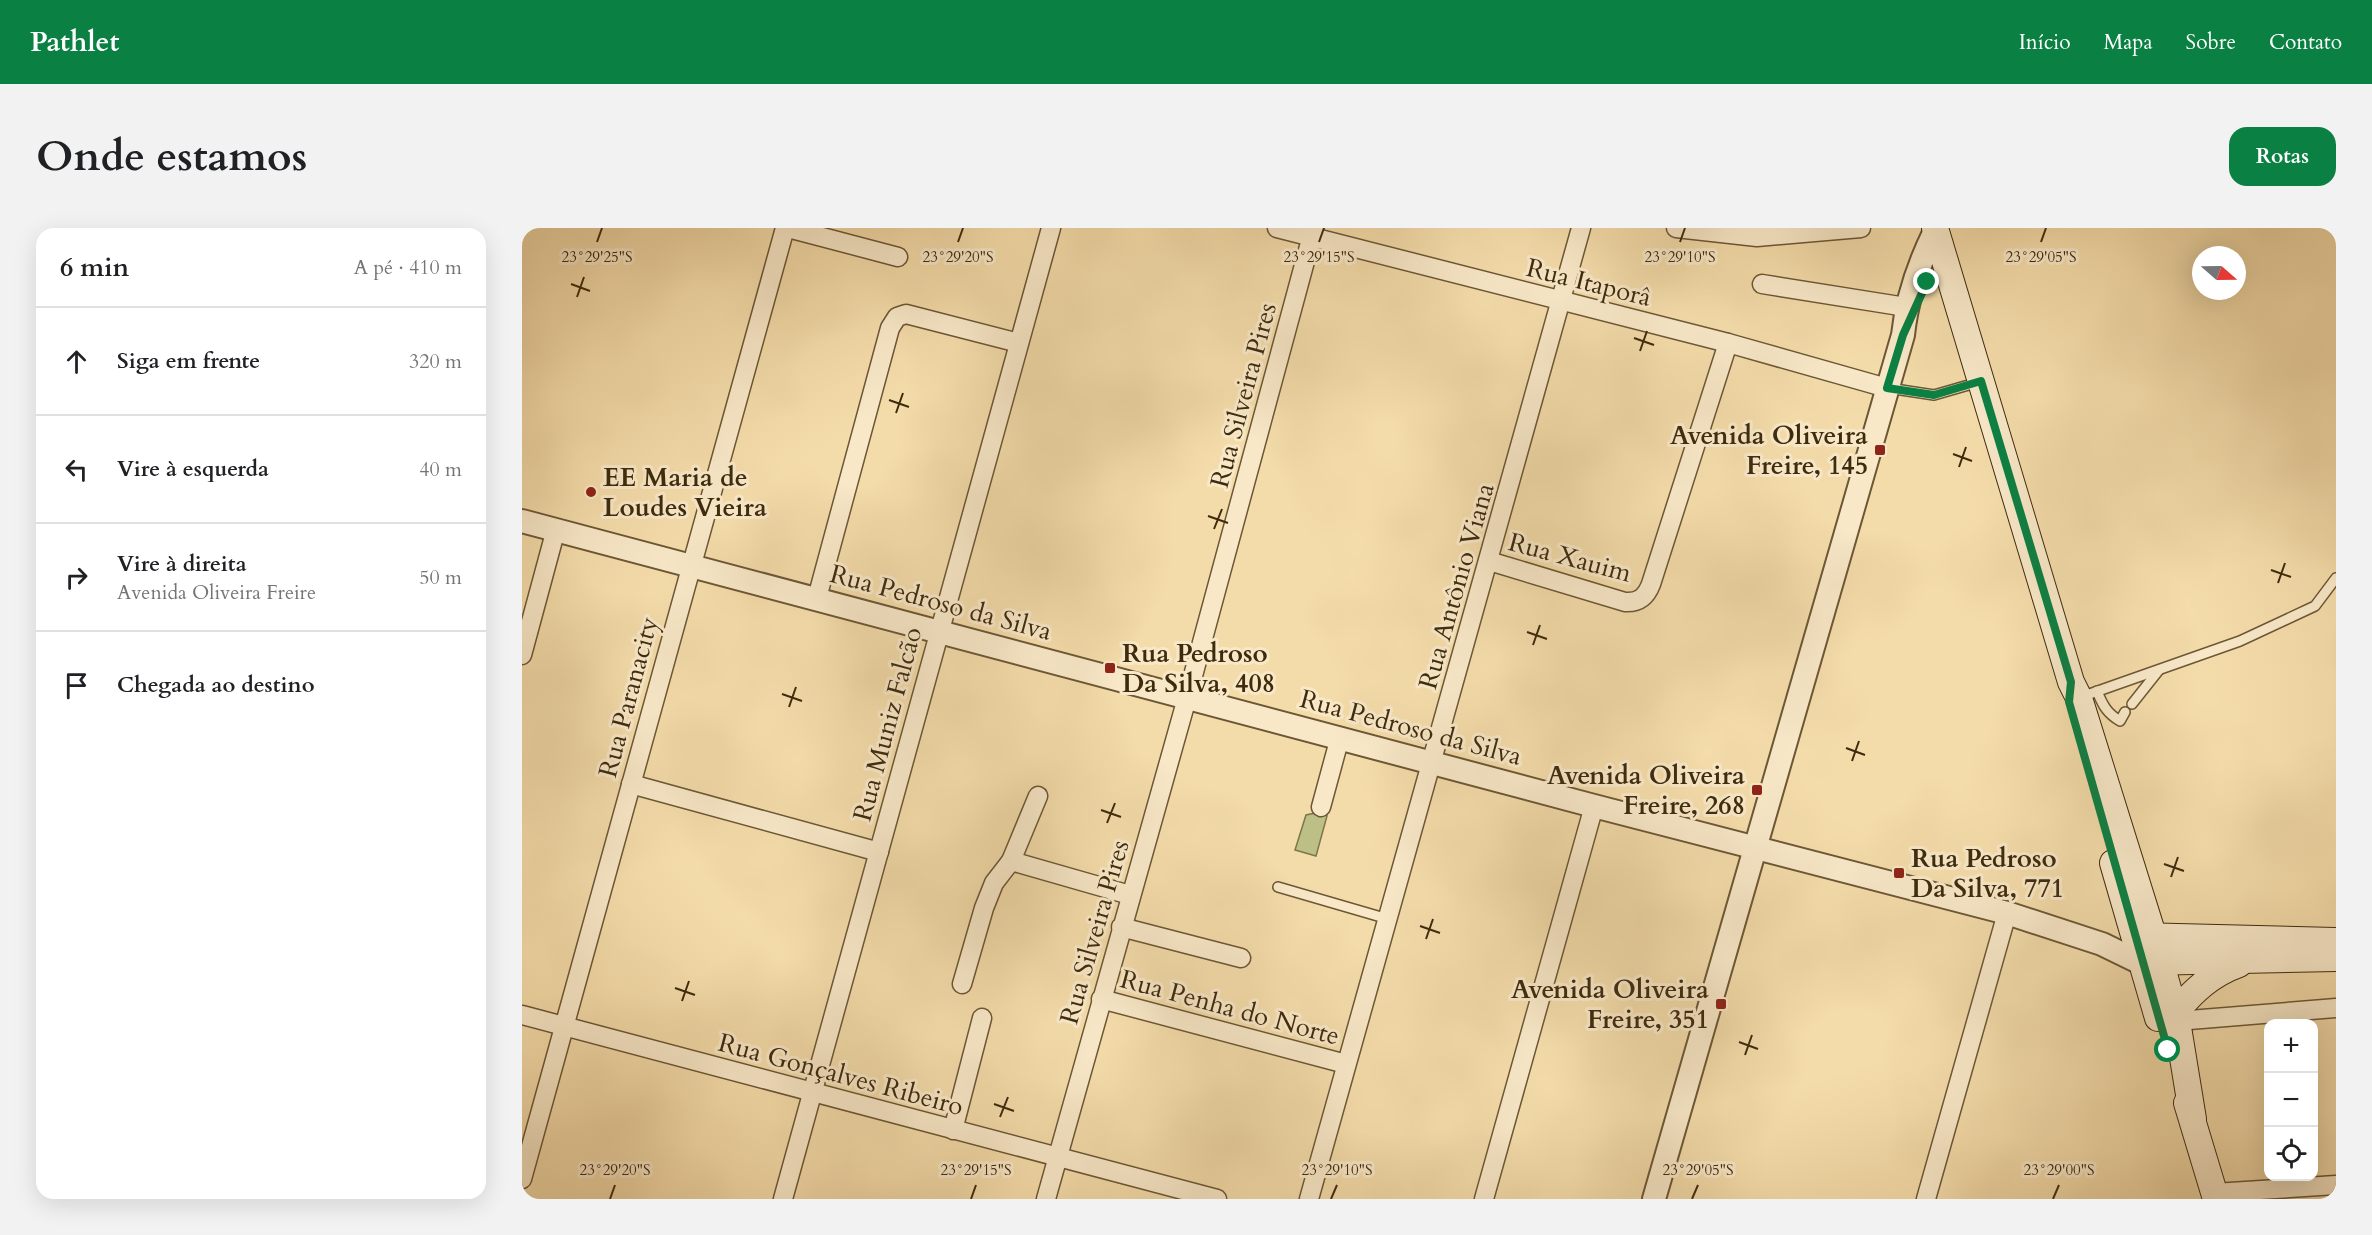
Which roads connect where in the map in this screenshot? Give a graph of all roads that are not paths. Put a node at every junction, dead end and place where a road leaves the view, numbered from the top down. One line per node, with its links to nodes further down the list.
1 (786, 228): 9 (street); 21 (street, Rua Paranacity)
2 (1051, 228): 14 (street, Rua Muniz Falcão)
3 (1277, 228): 7 (street, Rua Itaporâ)
4 (1581, 228): 11 (street, Rua Antônio Viana)
5 (1676, 228): 6 (street)
6 (1861, 228)
7 (1313, 233): 11 (street, Rua Itaporâ); 28 (street, Rua Silveira Pires)
8 (1938, 235): 12 (street); 13 (street); 16 (main road)
9 (898, 257)
10 (1762, 284): 12 (street)
11 (1561, 302): 15 (street, Rua Itaporâ); 20 (street, Rua Antônio Viana)
12 (1906, 307): 13 (street)
13 (1903, 335): 17 (street)
14 (1019, 342): 23 (street); 24 (street, Rua Muniz Falcão)
15 (1728, 343): 17 (street, Rua Itaporâ); 20 (street, Rua Xauim)
16 (1981, 381): 17 (lane); 27 (main road)
17 (1887, 388): 38 (street)
18 (522, 521): 19 (street, Rua Pedroso da Silva)
19 (556, 529): 21 (street, Rua Pedroso da Silva); 25 (street)
20 (1489, 561): 32 (street, Rua Antônio Viana)
21 (691, 565): 23 (street, Rua Pedroso da Silva); 33 (street, Rua Paranacity)
22 (2336, 578): 26 (lane)
23 (817, 598): 24 (street, Rua Pedroso da Silva)
24 (940, 631): 28 (street, Rua Pedroso da Silva); 39 (street, Rua Muniz Falcão)
25 (522, 655)
26 (2161, 668): 27 (lane); 29 (lane)
27 (2082, 690): 30 (lane); 37 (main road); 46 (main road)
28 (1187, 698): 31 (street, Rua Pedroso da Silva); 42 (street, Rua Silveira Pires)
29 (2132, 704)
30 (2125, 712)
31 (1340, 737): 32 (street, Rua Pedroso da Silva); 36 (street)
32 (1433, 762): 35 (street, Rua Pedroso da Silva); 44 (street, Rua Antônio Viana)
33 (631, 784): 39 (street); 60 (street, Rua Paranacity)
34 (1038, 796): 40 (street)
35 (1594, 806): 38 (street, Rua Pedroso da Silva); 73 (street)
36 (1321, 807)
37 (2114, 808): 46 (main road); 47 (main road)
38 (1755, 847): 43 (street, Rua Pedroso da Silva); 74 (street)
39 (879, 852): 62 (street, Rua Muniz Falcão)
40 (1011, 861): 42 (street); 54 (street)
41 (1278, 887): 44 (lane)
42 (1130, 895): 45 (street, Rua Silveira Pires)
43 (2007, 912): 49 (street, Rua Pedroso da Silva); 75 (street)
44 (1388, 919): 61 (street, Rua Antônio Viana)
45 (1121, 927): 50 (street); 55 (street, Rua Silveira Pires)
46 (2144, 936): 47 (main road); 49 (street); 53 (main road)
47 (2204, 938): 48 (main road)
48 (2336, 941)
49 (2102, 944): 53 (street, Rua Pedroso da Silva)
50 (1241, 958)
51 (2336, 958): 52 (main road)
52 (2249, 960): 53 (main road); 59 (main road)
53 (2151, 962): 59 (main road); 63 (main road)
54 (962, 984)
55 (1101, 999): 61 (street, Rua Penha do Norte); 65 (street, Rua Silveira Pires)
56 (2336, 1008): 59 (street)
57 (522, 1015): 60 (street, Rua Gonçalves Ribeiro)
58 (982, 1018): 64 (street)
59 (2176, 1018): 63 (main road)
60 (564, 1026): 62 (street, Rua Gonçalves Ribeiro); 66 (street, Rua Paranacity)
61 (1346, 1064): 72 (street, Rua Antônio Viana)
62 (812, 1094): 64 (street, Rua Gonçalves Ribeiro); 69 (street, Rua Muniz Falcão)
63 (2193, 1119): 68 (main road)
64 (953, 1130): 65 (street, Rua Gonçalves Ribeiro)
65 (1058, 1157): 70 (street, Rua Silveira Pires); 71 (street, Rua Gonçalves Ribeiro)
66 (522, 1179)
67 (2336, 1185): 68 (street)
68 (2215, 1196)
69 (783, 1199)
70 (1046, 1199)
71 (1217, 1199)
72 (1309, 1199)
73 (1484, 1199)
74 (1654, 1199)
75 (1926, 1199)

